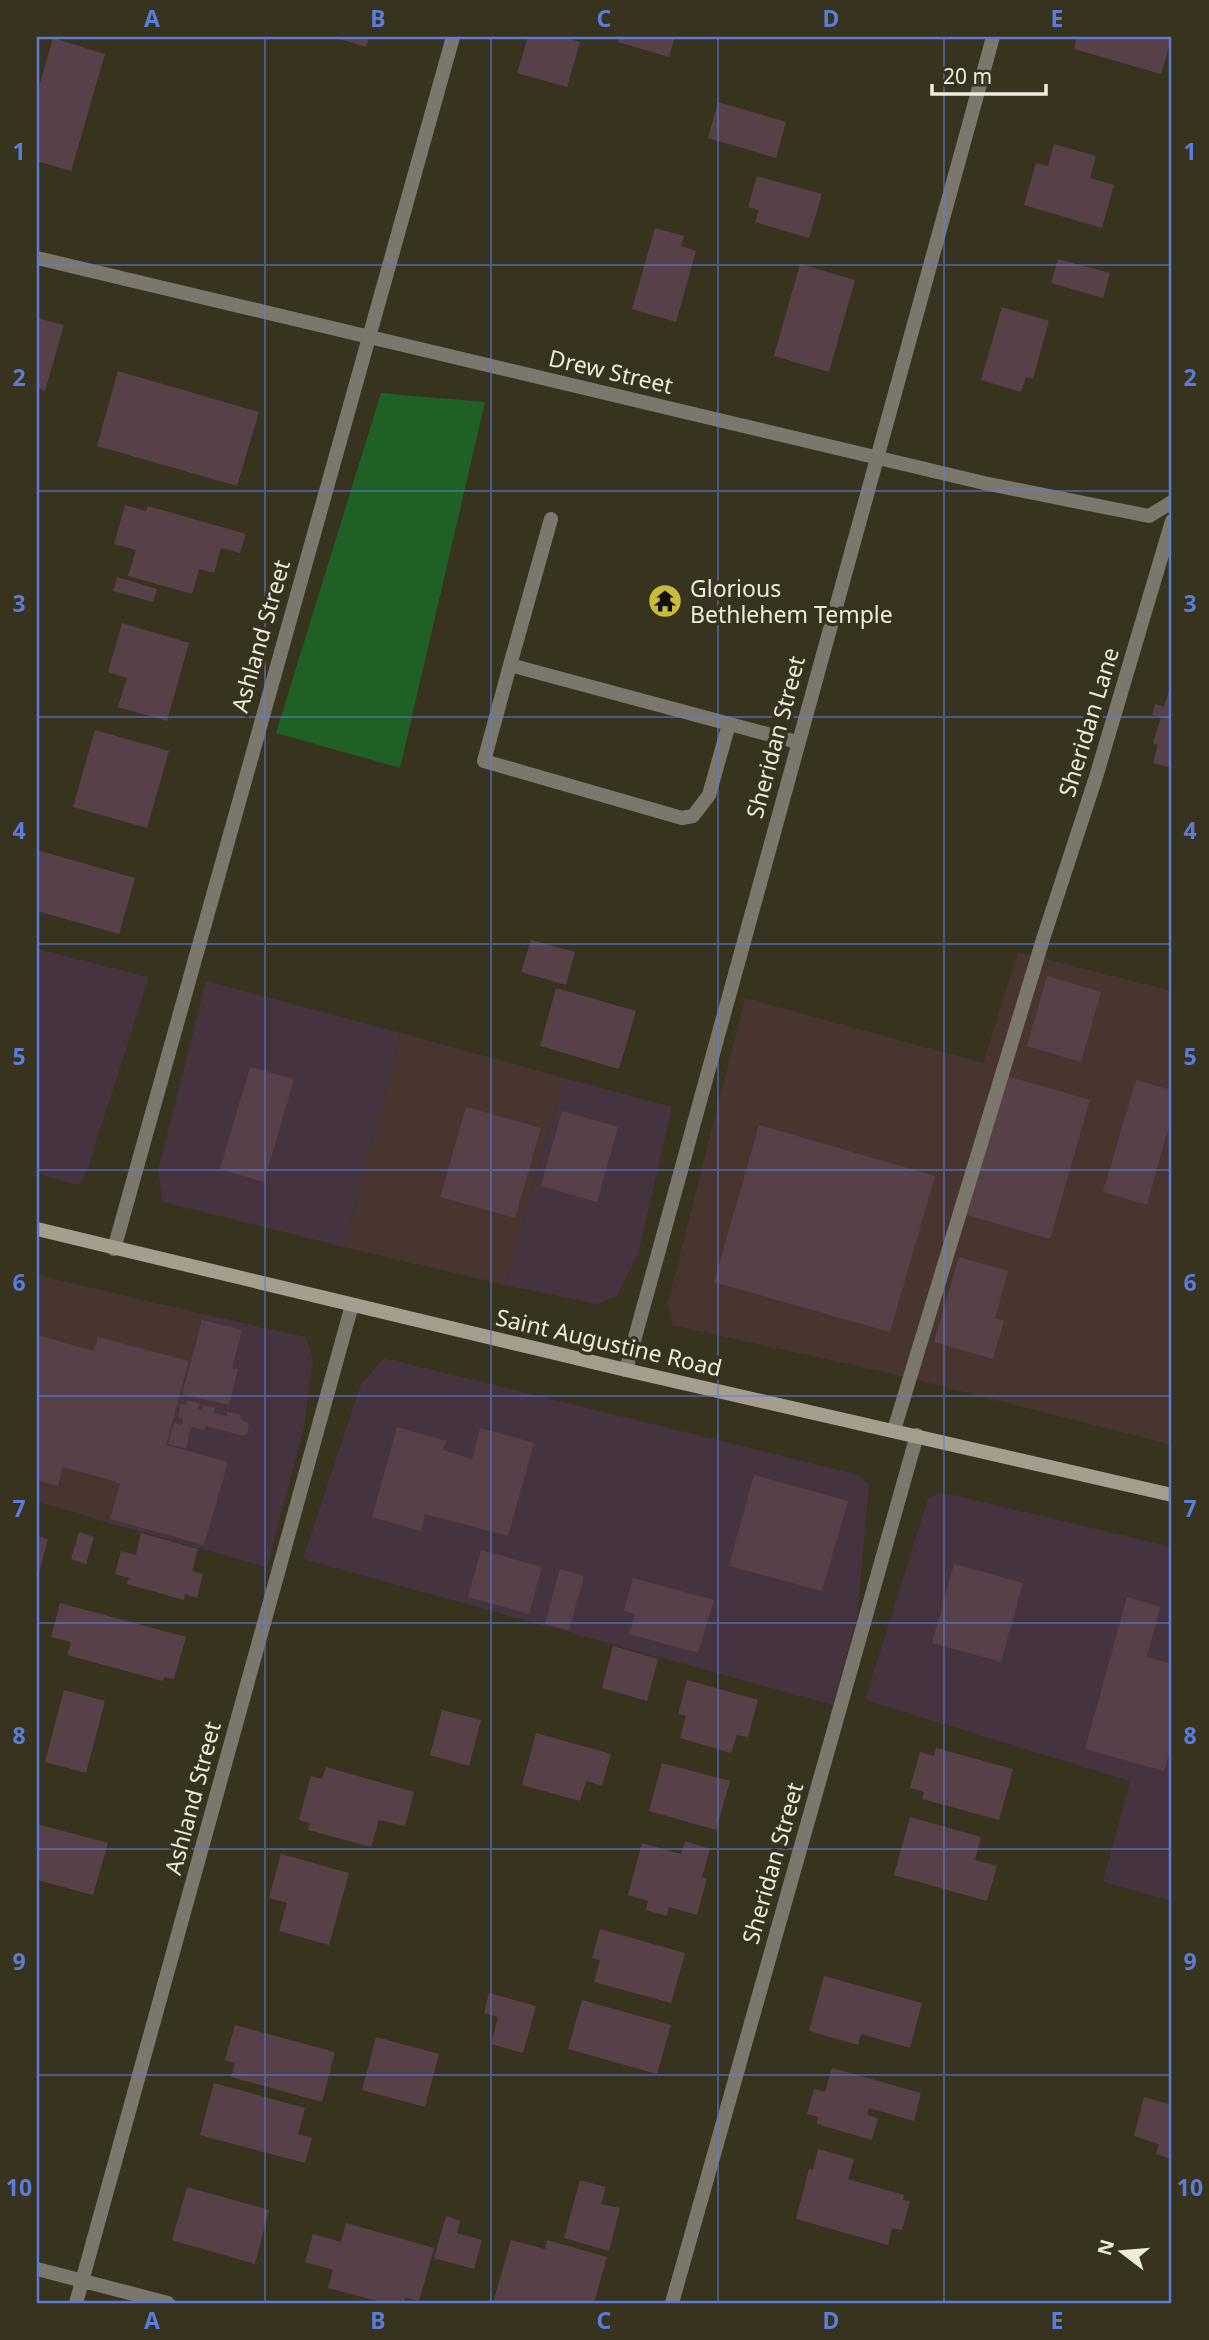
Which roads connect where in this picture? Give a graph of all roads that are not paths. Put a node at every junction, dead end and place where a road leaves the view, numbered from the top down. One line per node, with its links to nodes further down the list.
1 (453, 37): 4 (street, Ashland Street)
2 (993, 37): 5 (street, Sheridan Street)
3 (37, 258): 4 (street, Drew Street)
4 (368, 336): 5 (street, Drew Street); 13 (street, Ashland Street)
5 (876, 457): 6 (street, Drew Street); 11 (street, Sheridan Street)
6 (1172, 502)
7 (551, 519): 9 (street)
8 (1172, 520): 16 (street, Sheridan Lane)
9 (510, 666): 10 (street); 10 (street)
10 (729, 723): 11 (street)
11 (797, 741): 15 (street, Sheridan Street)
12 (37, 1229): 13 (main road, Saint Augustine Road)
13 (114, 1249): 14 (main road, Saint Augustine Road)
14 (352, 1305): 15 (main road, Saint Augustine Road); 20 (street, Ashland Street)
15 (626, 1370): 16 (main road, Saint Augustine Road)
16 (894, 1430): 17 (main road, Saint Augustine Road)
17 (917, 1436): 18 (main road, Saint Augustine Road); 23 (street, Sheridan Street)
18 (1172, 1496)
19 (37, 2269): 20 (street)
20 (83, 2281): 21 (street, Ashland Street); 22 (street)
21 (76, 2303)
22 (168, 2303)
23 (672, 2303)

